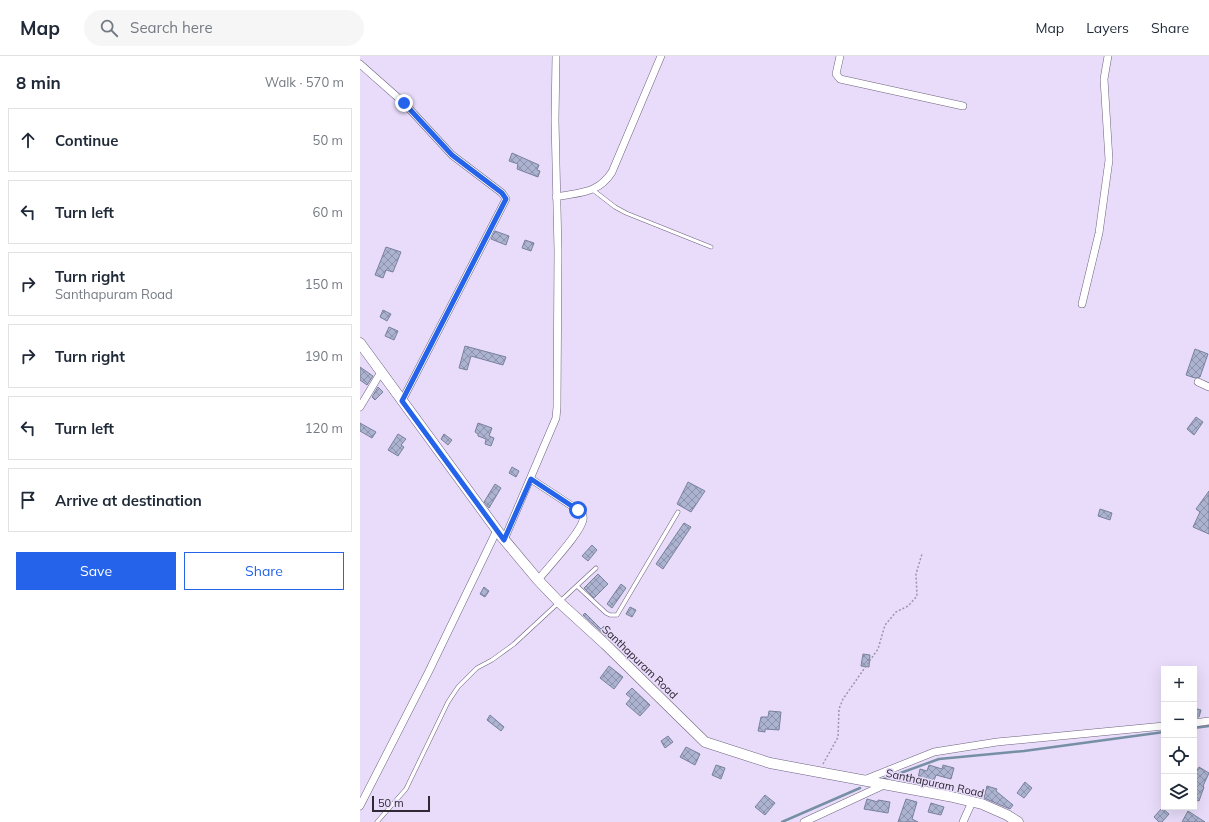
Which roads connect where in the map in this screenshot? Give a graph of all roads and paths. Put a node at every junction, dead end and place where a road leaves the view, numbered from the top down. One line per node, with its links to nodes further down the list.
1 (556, 56): 8 (street)
2 (661, 56): 7 (street)
3 (840, 56): 6 (street)
4 (1108, 56): 10 (street)
5 (360, 64): 15 (street)
6 (963, 106)
7 (593, 190): 8 (street); 9 (lane)
8 (556, 197): 17 (street)
9 (711, 247)
10 (1082, 304)
11 (360, 344): 12 (main road, Santhapuram Road)
12 (381, 372): 15 (main road, Santhapuram Road); 16 (street)
13 (1198, 382): 14 (street)
14 (1209, 387)
15 (402, 401): 19 (main road, Santhapuram Road)
16 (360, 407)
17 (531, 479): 19 (street); 22 (street)
18 (678, 512): 23 (lane)
19 (500, 535): 22 (main road, Santhapuram Road); 32 (street)
20 (922, 554): 28 (path)
21 (596, 568): 23 (lane)
22 (538, 580): 24 (main road, Santhapuram Road)
23 (577, 586): 24 (lane)
24 (559, 602): 28 (main road, Santhapuram Road); 33 (lane)
25 (1209, 721): 26 (street)
26 (1197, 723)
27 (1161, 726): 29 (street)
28 (820, 773): 29 (main road, Santhapuram Road)
29 (862, 781): 30 (main road, Santhapuram Road)
30 (886, 784): 31 (main road, Santhapuram Road); 34 (street)
31 (972, 802): 35 (street); 36 (main road, Santhapuram Road)
32 (360, 806)
33 (377, 822)
34 (804, 822)
35 (963, 822)
36 (1018, 822)

